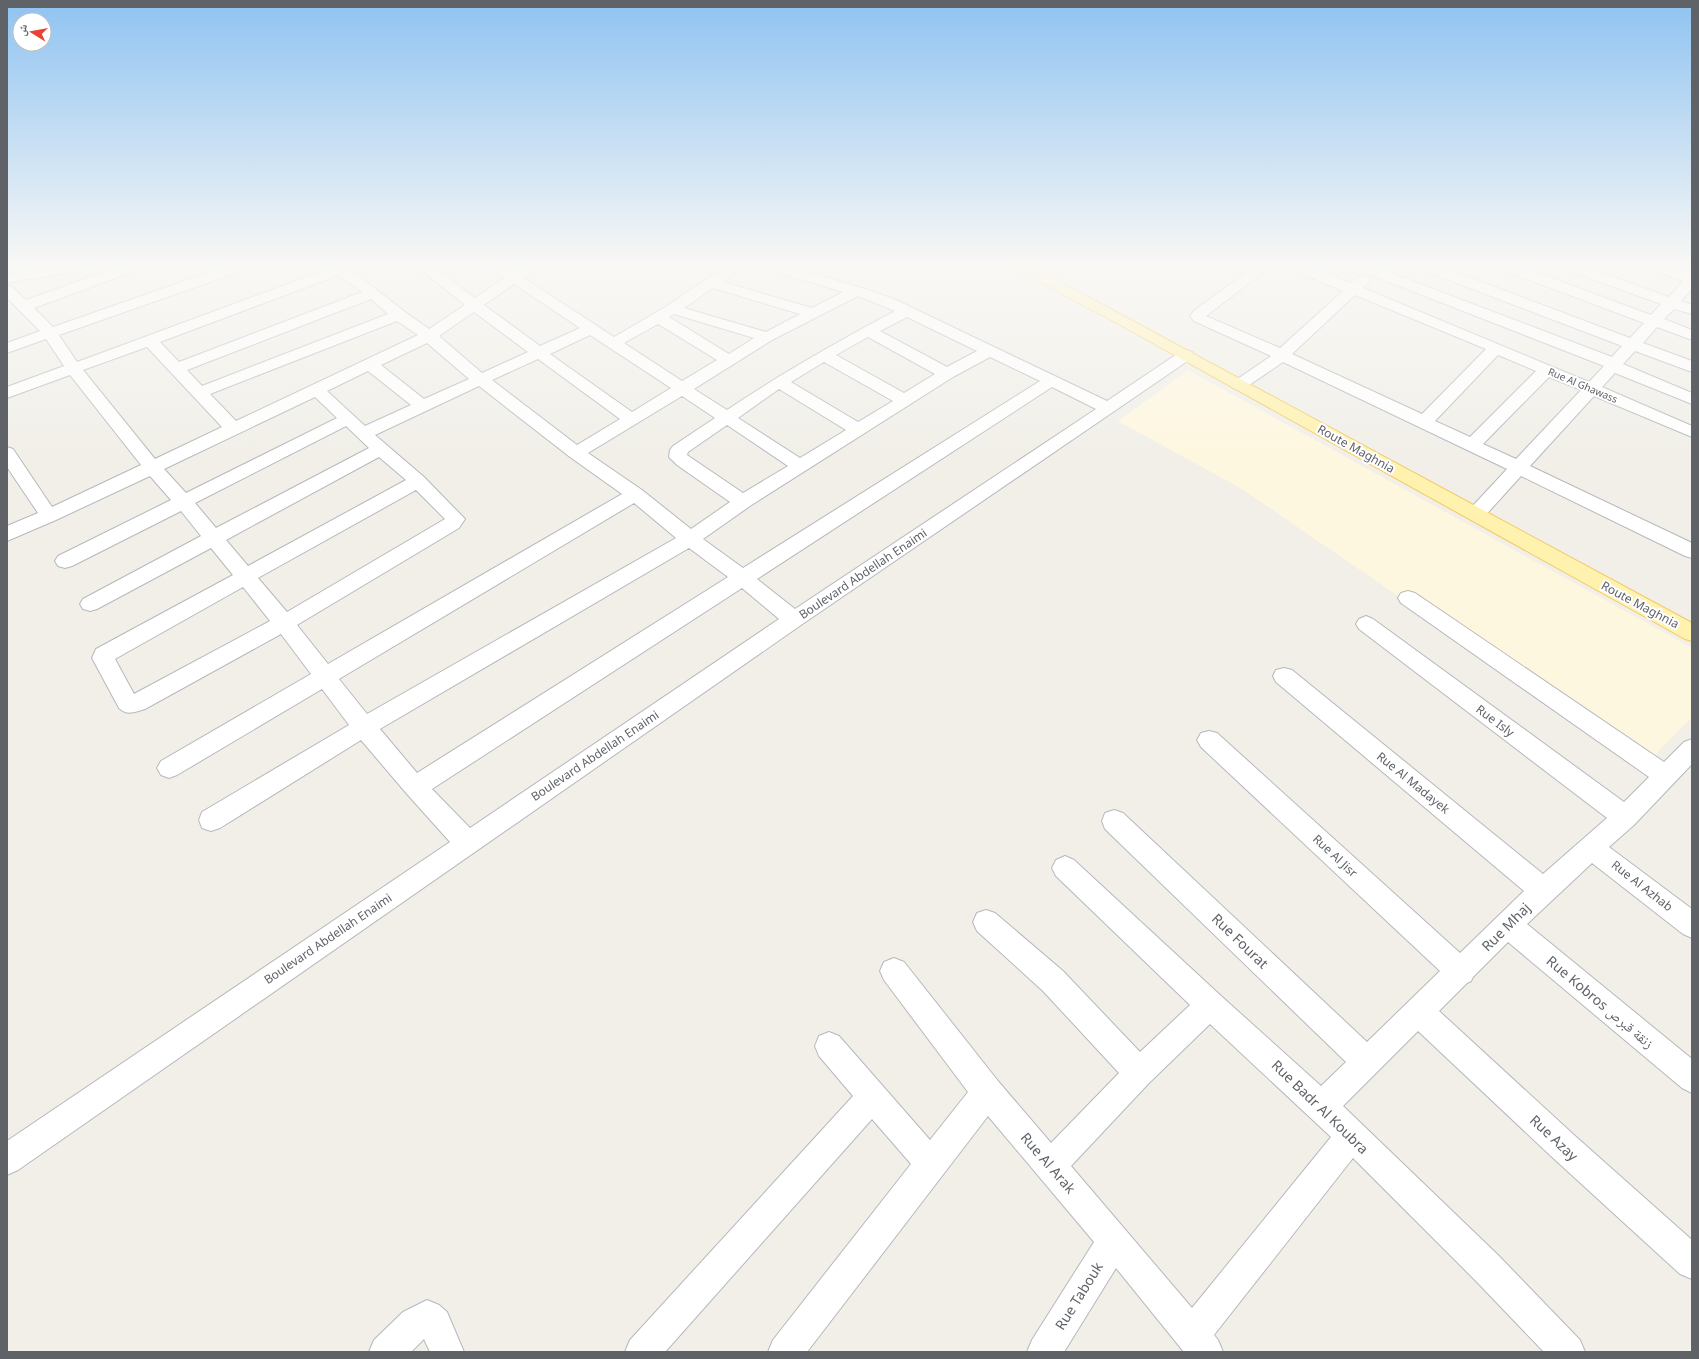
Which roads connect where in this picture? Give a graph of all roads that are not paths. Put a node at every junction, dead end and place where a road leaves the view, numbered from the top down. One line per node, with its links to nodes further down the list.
1 (47, 329): 26 (street)
2 (60, 329): 26 (street)
3 (180, 329): 30 (street)
4 (277, 329): 44 (street)
5 (361, 329): 55 (street)
6 (419, 329): 28 (street)
7 (439, 329): 28 (street)
8 (508, 329): 36 (street)
9 (590, 329): 36 (street)
10 (591, 329): 31 (street)
11 (637, 329): 31 (street)
12 (678, 329): 40 (street)
13 (741, 329): 29 (street)
14 (782, 329): 29 (street)
15 (871, 329): 25 (street)
16 (948, 329): 35 (street)
17 (1138, 329): 38 (main road, Route Maghnia)
18 (1224, 329): 39 (street)
19 (1310, 329): 39 (street)
20 (1451, 329): 34 (street, Rue Al Ghawass)
21 (1526, 329): 42 (street)
22 (1593, 329): 32 (street)
23 (1645, 329): 32 (street)
24 (1678, 329): 27 (street)
25 (868, 331): 37 (street); 47 (street)
26 (50, 333): 33 (street); 43 (street)
27 (1692, 335)
28 (429, 336): 41 (street); 48 (street)
29 (767, 337): 40 (street)
30 (150, 341): 43 (street); 44 (street)
31 (614, 343): 52 (street)
32 (1632, 344): 42 (street); 45 (street)
33 (7, 348)
34 (1496, 348): 46 (street, Rue Al Ghawass); 64 (street)
35 (990, 350): 47 (street); 49 (street)
36 (539, 353): 48 (street); 63 (street)
37 (824, 354): 50 (street); 58 (street)
38 (1186, 355): 51 (main road, Route Maghnia); 60 (street, Boulevard Abdellah Enaimi)
39 (1282, 355): 51 (street); 64 (street)
40 (728, 360): 52 (street)
41 (371, 365): 54 (street); 59 (street)
42 (1614, 365): 53 (street); 57 (street)
43 (73, 368): 56 (street); 73 (street)
44 (176, 368): 55 (street)
45 (1692, 368)
46 (1547, 369): 53 (street, Rue Al Ghawass); 69 (street)
47 (947, 374): 58 (street)
48 (481, 380): 59 (street); 72 (street)
49 (1051, 381): 60 (street); 88 (street)
50 (779, 382): 61 (street); 66 (street)
51 (1239, 385): 80 (main road, Route Maghnia)
52 (681, 389): 61 (street); 63 (street)
53 (1592, 389): 68 (street, Rue Al Ghawass); 75 (street)
54 (317, 390): 62 (street); 65 (street)
55 (200, 392): 65 (street)
56 (7, 393)
57 (1692, 399)
58 (904, 400): 66 (street)
59 (422, 406): 67 (street)
60 (1108, 408): 91 (street, Boulevard Abdellah Enaimi)
61 (727, 418): 74 (street); 79 (street)
62 (347, 419): 67 (street); 78 (street)
63 (632, 420): 72 (street)
64 (1424, 422): 69 (street)
65 (233, 428): 73 (street)
66 (858, 430): 74 (street)
67 (364, 432): 70 (street)
68 (1692, 432)
69 (1472, 444): 75 (street)
70 (380, 449): 76 (street); 83 (street)
71 (7, 453): 81 (street)
72 (576, 453): 77 (street)
73 (151, 466): 78 (street); 81 (street)
74 (800, 466): 79 (street)
75 (1519, 468): 80 (street); 85 (street)
76 (418, 481): 87 (street); 92 (street)
77 (635, 494): 84 (street); 95 (street)
78 (183, 501): 83 (street); 86 (street)
79 (743, 502): 84 (street)
80 (1476, 514): 94 (main road, Route Maghnia)
81 (49, 516): 82 (street)
82 (7, 534)
83 (214, 538): 87 (street); 90 (street)
84 (690, 539): 88 (street); 97 (street)
85 (1691, 549)
86 (65, 561)
87 (246, 577): 92 (street); 92 (street)
88 (744, 579): 91 (street); 102 (street)
89 (1408, 598): 101 (street)
90 (90, 604)
91 (794, 620): 106 (street, Boulevard Abdellah Enaimi)
92 (284, 623): 95 (street)
93 (1366, 624): 103 (street, Rue Isly)
94 (1692, 633)
95 (325, 675): 97 (street); 100 (street)
96 (1284, 676): 109 (street, Rue Al Madayek)
97 (364, 727): 102 (street); 104 (street)
98 (1209, 740): 114 (street, Rue Al Jisr)
99 (1692, 750): 101 (street, Rue Mhaj)
100 (169, 768)
101 (1666, 776): 103 (street, Rue Mhaj)
102 (415, 787): 106 (street)
103 (1625, 817): 107 (street, Rue Mhaj)
104 (211, 820)
105 (1114, 821): 118 (street, Rue Fourat)
106 (468, 844): 125 (street, Boulevard Abdellah Enaimi)
107 (1592, 848): 109 (street, Rue Mhaj); 112 (street, Rue Al Azhab)
108 (1065, 868): 115 (street, Rue Badr Al Koubra)
109 (1543, 890): 111 (street, Rue Mhaj)
110 (986, 922): 119 (street)
111 (1508, 925): 114 (street, Rue Mhaj); 120 (street, Rue Kobros زنقة قبرص)
112 (1692, 925)
113 (894, 971): 121 (street, Rue Al Arak)
114 (1461, 972): 116 (street, Rue Mhaj)
115 (1210, 1004): 119 (street); 123 (street, Rue Badr Al Koubra)
116 (1419, 1012): 118 (street, Rue Mhaj); 129 (street, Rue Azay)
117 (829, 1046): 122 (street)
118 (1366, 1061): 123 (street, Rue Mhaj)
119 (1139, 1073): 127 (street)
120 (1692, 1078)
121 (987, 1092): 126 (street); 127 (street, Rue Al Arak)
122 (873, 1096): 126 (street); 133 (street)
123 (1321, 1106): 124 (street, Rue Badr Al Koubra)
124 (1351, 1136): 130 (street); 136 (street, Rue Badr Al Koubra)
125 (7, 1160)
126 (931, 1164): 134 (street)
127 (1050, 1166): 128 (street, Rue Al Arak)
128 (1114, 1240): 130 (street, Rue Al Arak); 135 (street, Rue Tabouk)
129 (1692, 1262)
130 (1199, 1344)
131 (386, 1352): 132 (street)
132 (447, 1352)
133 (642, 1352)
134 (785, 1352)
135 (1044, 1352)
136 (1568, 1352)

